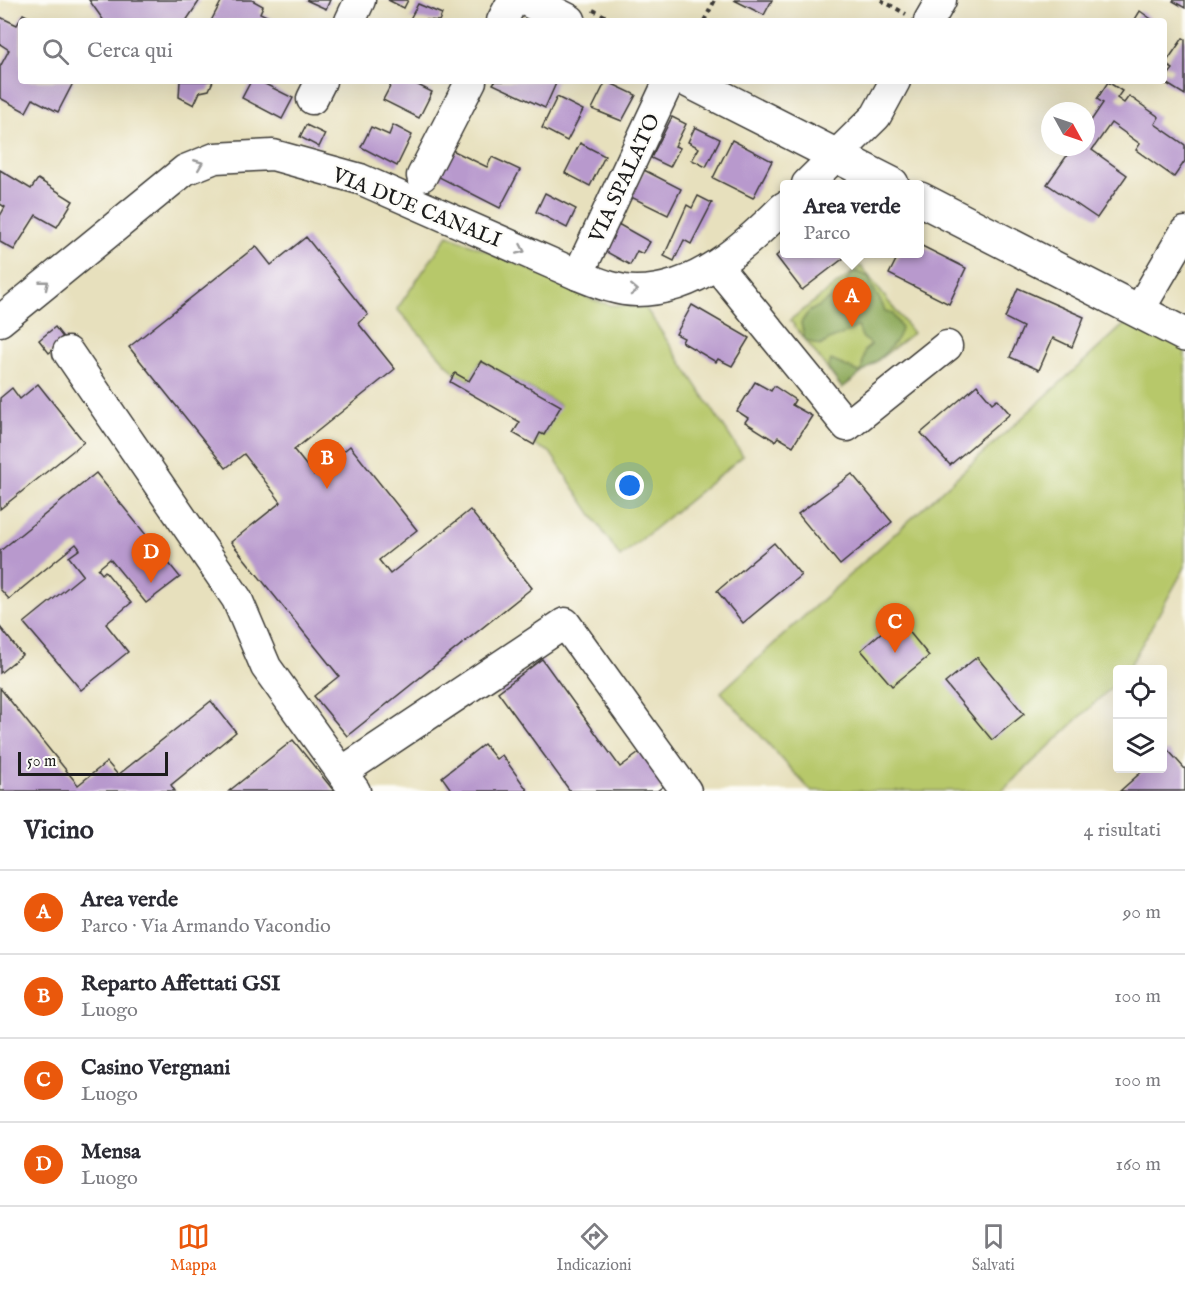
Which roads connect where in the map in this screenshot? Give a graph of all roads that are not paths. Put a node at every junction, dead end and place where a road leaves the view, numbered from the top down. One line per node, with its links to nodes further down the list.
1 (360, 0): 6 (street)
2 (513, 0): 7 (street)
3 (528, 0): 5 (main road)
4 (941, 0): 8 (street)
5 (574, 10)
6 (351, 18)
7 (504, 18)
8 (920, 18)
9 (469, 84): 14 (street)
10 (668, 84): 21 (street, VIA SPALATO)
11 (695, 84): 13 (main road)
12 (894, 84): 13 (street)
13 (837, 156): 15 (street); 16 (main road)
14 (422, 176)
15 (811, 180)
16 (884, 180)
17 (924, 201): 22 (main road)
18 (780, 211): 20 (street, VIA DUE CANALI)
19 (1185, 232): 22 (street)
20 (717, 266): 21 (street, VIA DUE CANALI, one-way to 20); 25 (street)
21 (578, 275): 23 (street, VIA DUE CANALI, one-way to 21)
22 (1138, 312): 24 (main road)
23 (0, 321)
24 (1185, 335)
25 (947, 346)
26 (68, 352): 27 (street)
27 (348, 782): 28 (street)
28 (686, 791)

